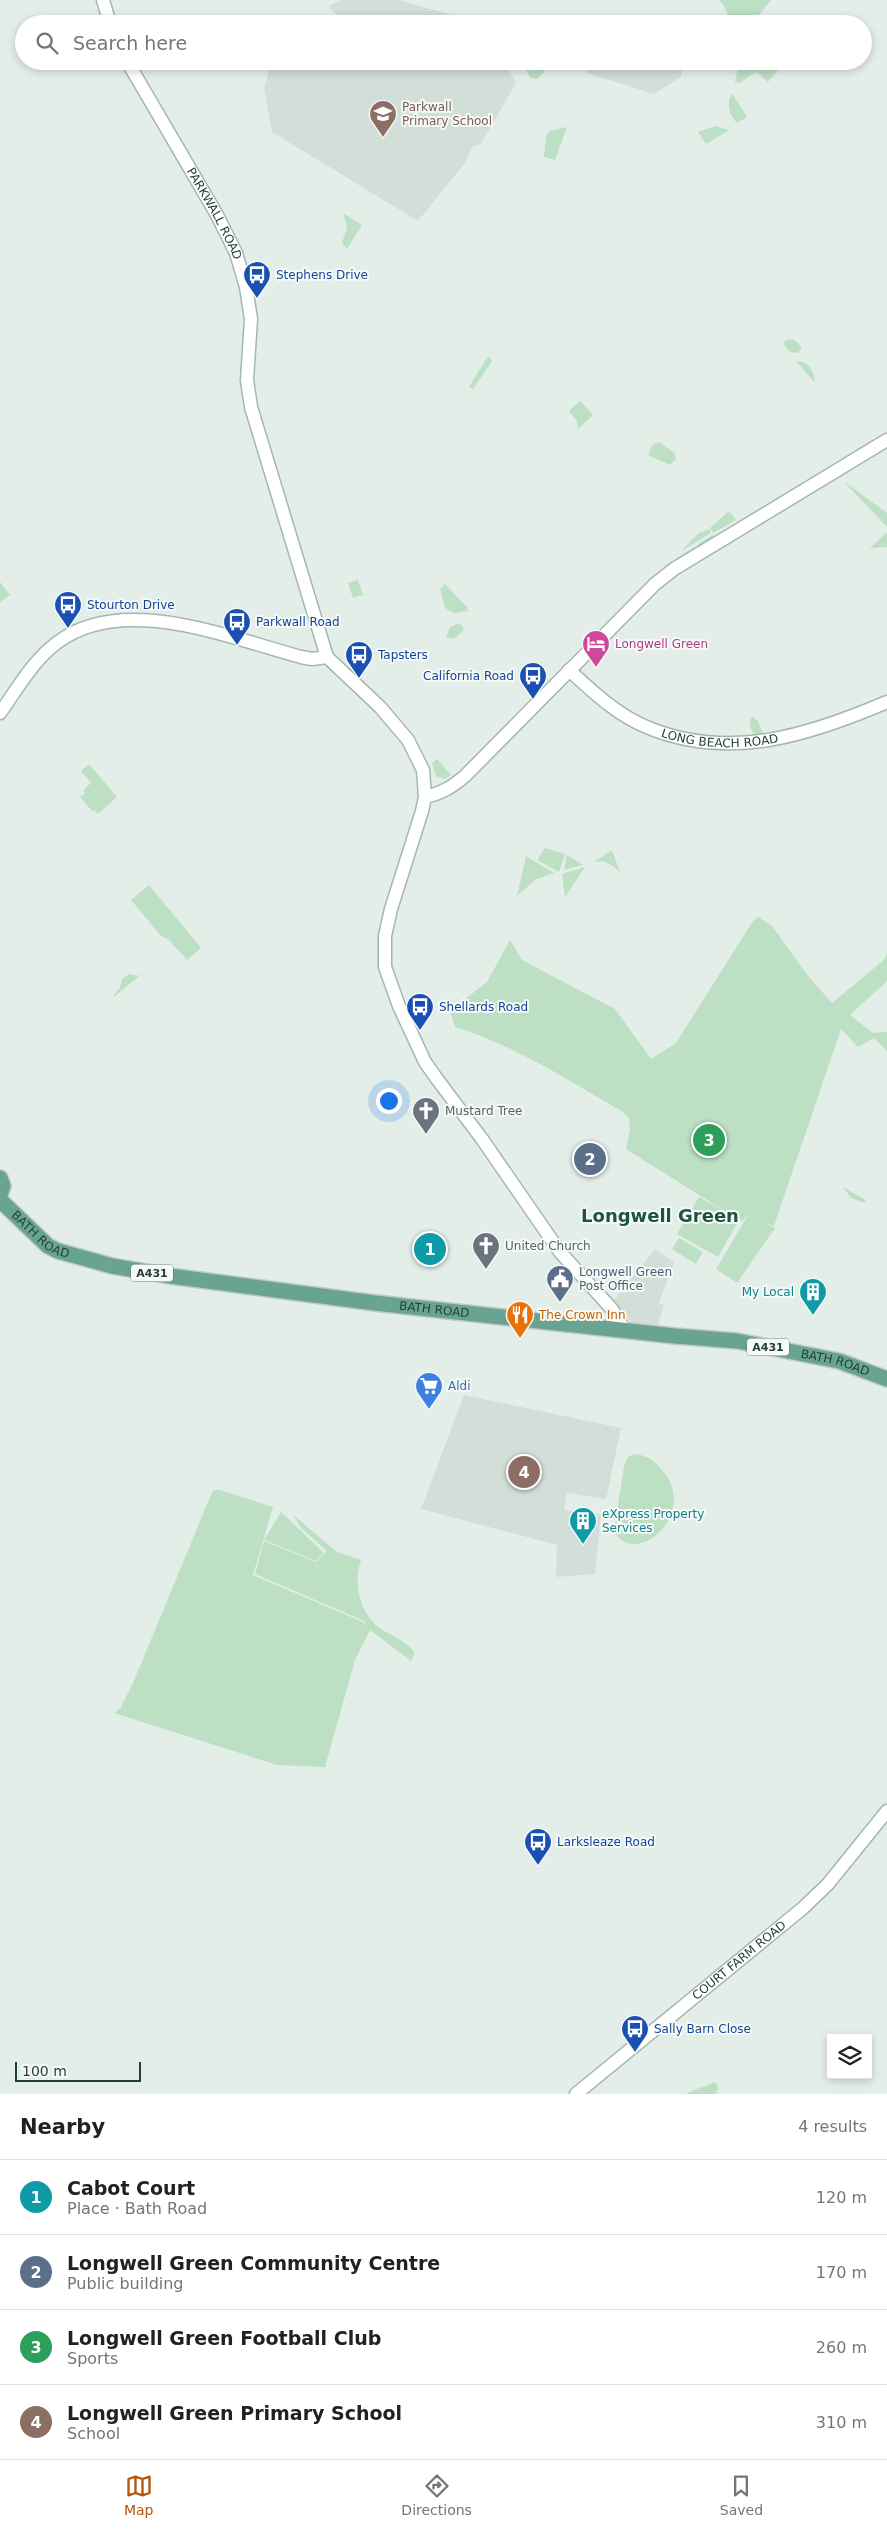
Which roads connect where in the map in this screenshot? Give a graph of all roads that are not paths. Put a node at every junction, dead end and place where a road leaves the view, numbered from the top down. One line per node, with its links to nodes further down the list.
1 (103, 0): 2 (street)
2 (107, 15)
3 (132, 70): 5 (street, PARKWALL ROAD)
4 (887, 440): 6 (street)
5 (327, 657): 8 (street); 9 (street, PARKWALL ROAD)
6 (569, 670): 7 (street, LONG BEACH ROAD); 9 (street)
7 (887, 702)
8 (0, 712)
9 (425, 797): 13 (street)
10 (0, 1178): 11 (main road)
11 (0, 1195)
12 (0, 1200): 14 (main road, BATH ROAD / A431)
13 (605, 1302): 14 (street); 15 (street)
14 (603, 1327): 15 (main road, BATH ROAD / A431)
15 (624, 1329): 16 (main road, BATH ROAD / A431)
16 (887, 1378)
17 (887, 1811): 18 (street, COURT FARM ROAD)
18 (576, 2094)

